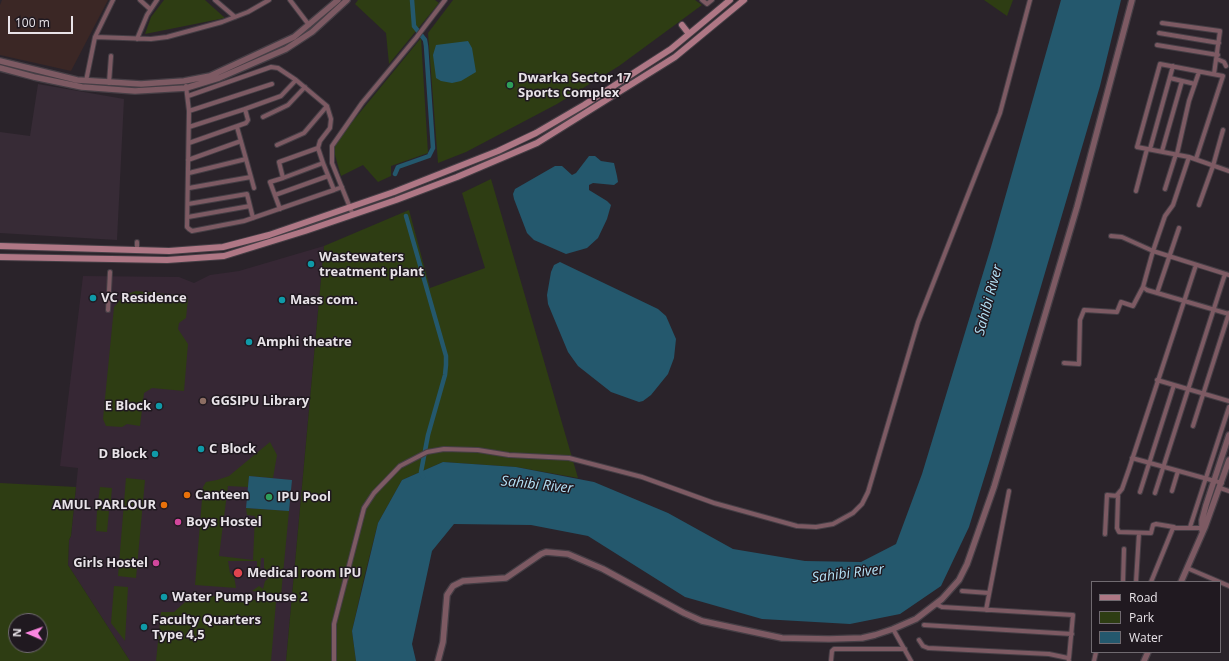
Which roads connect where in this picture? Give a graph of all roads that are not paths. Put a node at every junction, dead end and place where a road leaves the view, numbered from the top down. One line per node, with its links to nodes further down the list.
1 (113, 0): 23 (street)
2 (140, 0): 16 (street)
3 (157, 0): 16 (street)
4 (215, 0): 17 (street)
5 (269, 0): 17 (street)
6 (290, 0): 19 (street)
7 (337, 0): 19 (street)
8 (347, 0): 45 (street)
9 (445, 0): 72 (street)
10 (702, 0): 11 (street)
11 (712, 0)
12 (730, 0): 22 (main road)
13 (744, 0): 84 (main road)
14 (1030, 0): 149 (street)
15 (1132, 0): 141 (street)
16 (150, 9): 24 (street)
17 (235, 17): 24 (street)
18 (1162, 23): 25 (street)
19 (309, 25): 38 (street)
20 (682, 25): 22 (main road)
21 (1159, 33): 25 (street)
22 (689, 34): 82 (main road)
23 (95, 37): 24 (street); 37 (street)
24 (137, 39)
25 (1219, 42): 28 (street)
26 (1157, 45): 28 (street)
27 (111, 56): 41 (street)
28 (1217, 57): 31 (street); 34 (street)
29 (0, 61): 37 (street)
30 (1173, 66): 33 (street); 36 (street); 58 (street)
31 (1228, 67): 35 (street)
32 (0, 68): 45 (street)
33 (1199, 72): 34 (street); 43 (street)
34 (1214, 74): 35 (street)
35 (1223, 76): 62 (street)
36 (1170, 78): 40 (street); 58 (street)
37 (86, 80): 41 (street)
38 (184, 80): 41 (street); 45 (street)
39 (296, 80): 44 (street); 46 (street); 48 (street)
40 (1182, 81): 43 (street); 59 (street)
41 (109, 83)
42 (272, 84): 49 (street)
43 (1195, 84): 60 (street)
44 (304, 87): 47 (street); 50 (street)
45 (186, 88): 46 (street)
46 (188, 96): 49 (street)
47 (327, 106): 56 (street); 57 (street)
48 (245, 109): 51 (street); 52 (street)
49 (189, 111): 52 (street)
50 (263, 117)
51 (237, 127): 54 (street); 55 (street)
52 (189, 128): 55 (street)
53 (1223, 130): 66 (street)
54 (241, 141): 63 (street); 64 (street)
55 (189, 143): 64 (street)
56 (277, 145)
57 (318, 148): 65 (street); 71 (street)
58 (1149, 149): 59 (street); 77 (street)
59 (1162, 151): 60 (street)
60 (1176, 154): 61 (street); 75 (street)
61 (1188, 156): 62 (street); 92 (street)
62 (1196, 158): 66 (street)
63 (246, 159): 68 (street); 70 (street)
64 (188, 160): 68 (street)
65 (323, 163): 69 (street); 71 (street)
66 (1213, 165): 67 (street); 80 (street)
67 (1229, 170)
68 (189, 173): 73 (street)
69 (328, 176): 76 (street); 78 (street)
70 (251, 177): 73 (street); 74 (street)
71 (284, 178): 78 (street)
72 (342, 187): 76 (street); 82 (street)
73 (188, 188): 79 (street)
74 (254, 188)
75 (1165, 189)
76 (334, 190): 83 (street)
77 (1136, 191)
78 (275, 195): 83 (street)
79 (188, 204): 81 (street); 85 (street)
80 (1199, 205)
81 (250, 206): 85 (street); 86 (street)
82 (350, 206): 84 (street); 91 (main road)
83 (280, 209): 86 (street)
84 (353, 215): 93 (main road)
85 (188, 217): 86 (street)
86 (253, 218)
87 (1179, 228): 94 (street)
88 (1110, 236): 92 (street)
89 (137, 242): 91 (street)
90 (0, 246): 91 (main road)
91 (137, 250)
92 (1153, 251): 94 (street); 98 (street)
93 (0, 257)
94 (1170, 257): 95 (street); 99 (street)
95 (1196, 265): 97 (street); 100 (street)
96 (110, 272): 101 (street)
97 (1227, 274): 102 (street)
98 (1143, 288): 99 (street); 104 (street)
99 (1158, 293): 100 (street)
100 (1184, 300): 102 (street); 105 (street)
101 (108, 310)
102 (1214, 310): 103 (street); 107 (street)
103 (1229, 314): 108 (street)
104 (1064, 363)
105 (1157, 380): 106 (street); 113 (street)
106 (1174, 385): 107 (street); 115 (street)
107 (1189, 389): 108 (street); 116 (street)
108 (1203, 393): 109 (street); 111 (street)
109 (1229, 401)
110 (1229, 407): 118 (street)
111 (1193, 426)
112 (1229, 435): 119 (street)
113 (1132, 458): 115 (street); 126 (street)
114 (1229, 460): 120 (street)
115 (1150, 463): 116 (street); 124 (street)
116 (1164, 467): 117 (street); 125 (street)
117 (1178, 471): 118 (street); 122 (street)
118 (1206, 479): 119 (street); 128 (street)
119 (1214, 481): 120 (street); 129 (street)
120 (1221, 485): 123 (street); 129 (street)
121 (1008, 491): 140 (street)
122 (1172, 491)
123 (1229, 491)
124 (1140, 492)
125 (1155, 493)
126 (1117, 495): 130 (street); 131 (street)
127 (1174, 527): 128 (street); 130 (street); 136 (street)
128 (1190, 527): 129 (street)
129 (1202, 529): 133 (street)
130 (1139, 533): 135 (street)
131 (1105, 534)
132 (1124, 549): 134 (street)
133 (1187, 568): 137 (street); 138 (street)
134 (1123, 581)
135 (1136, 581)
136 (1151, 581)
137 (1181, 581)
138 (1217, 581)
139 (962, 591): 140 (street)
140 (989, 593): 142 (street)
141 (936, 604): 142 (street); 144 (street)
142 (986, 610): 145 (street)
143 (924, 625): 145 (street)
144 (893, 629): 147 (street); 150 (street)
145 (1072, 634): 148 (street)
146 (919, 640): 148 (street)
147 (905, 649): 151 (street); 152 (street)
148 (1069, 660)
149 (334, 661)
150 (438, 661)
151 (831, 661)
152 (911, 661)

